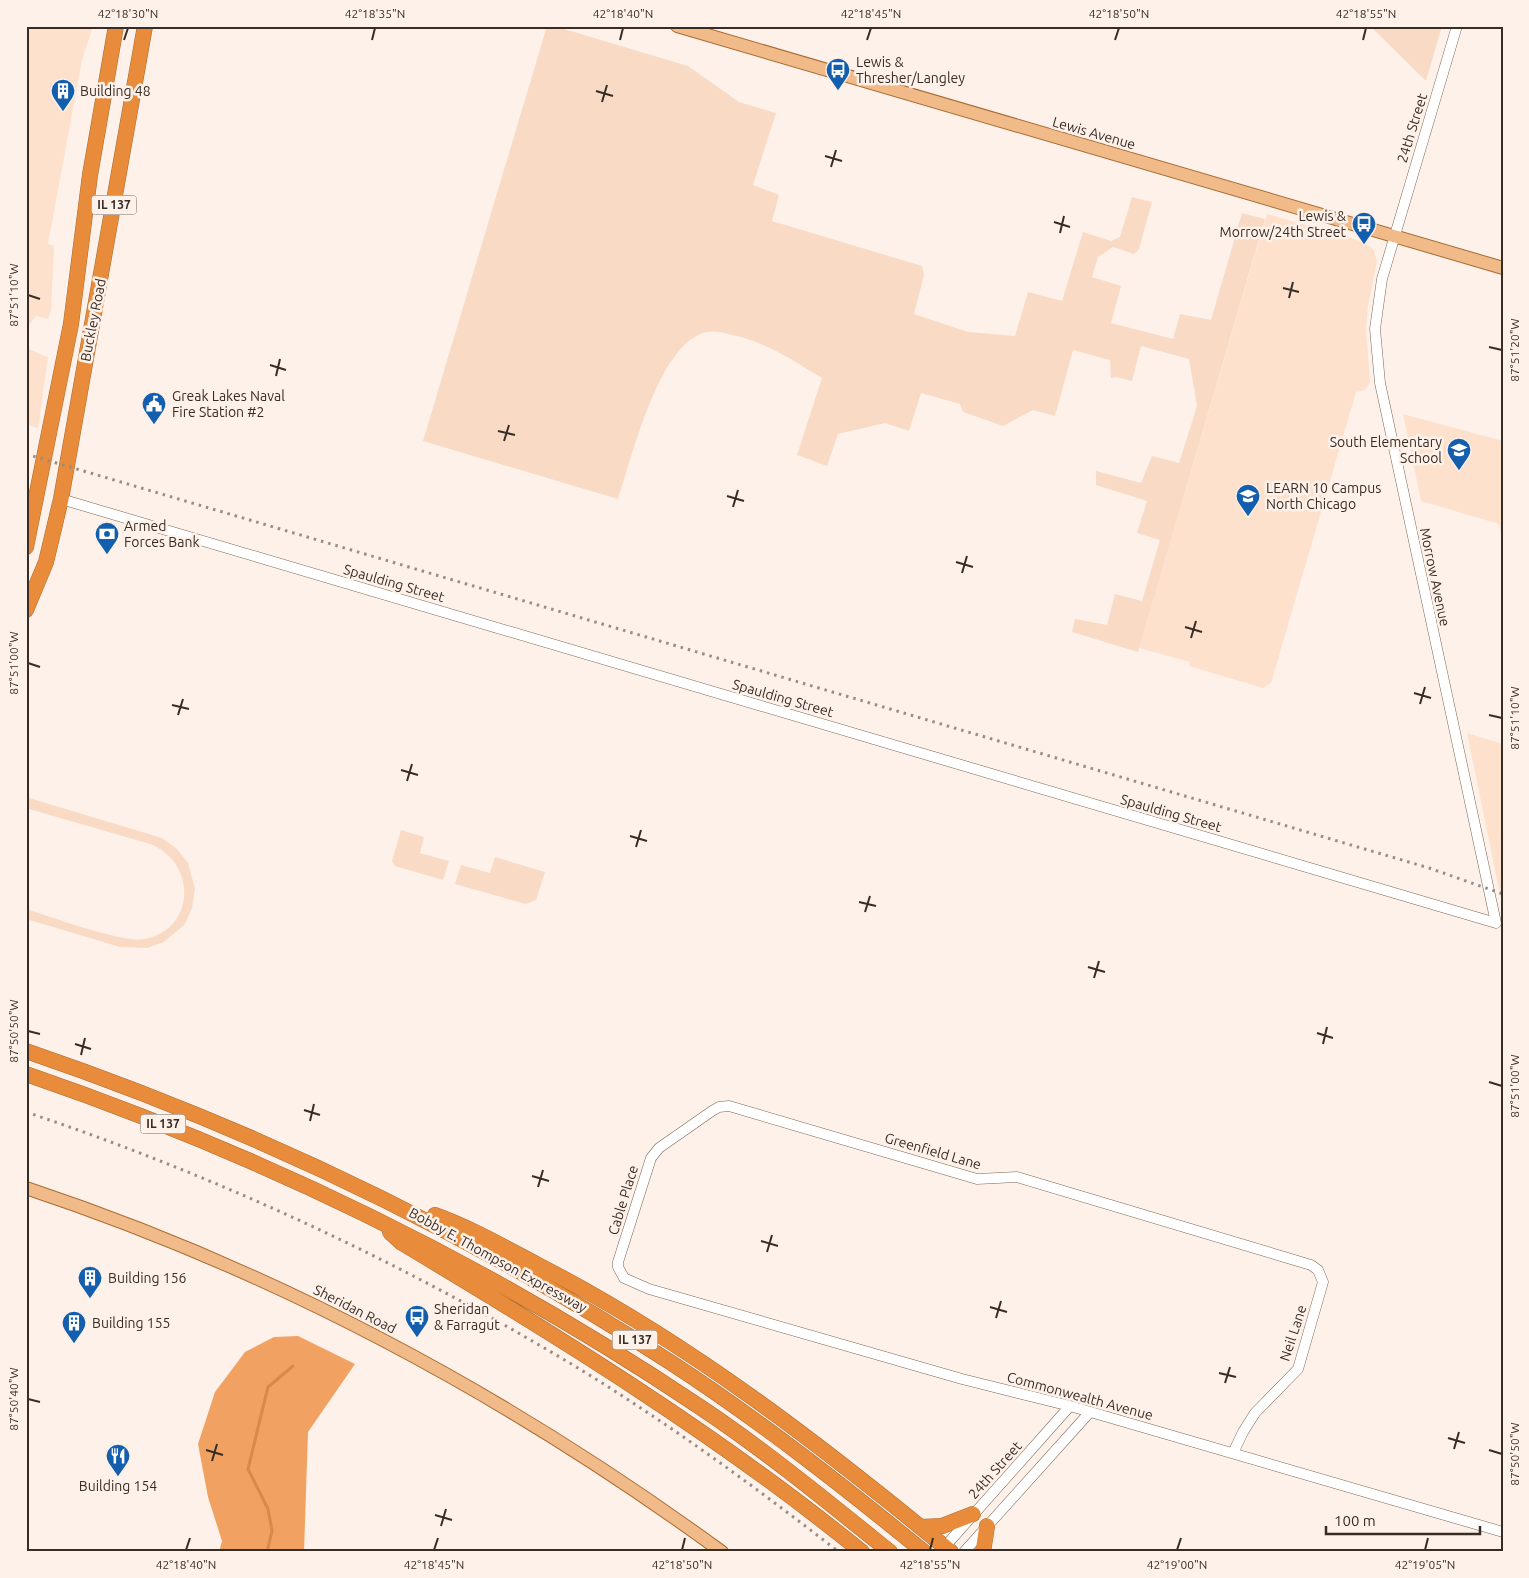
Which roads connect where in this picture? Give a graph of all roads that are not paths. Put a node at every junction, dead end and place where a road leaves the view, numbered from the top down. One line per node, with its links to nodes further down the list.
1 (116, 26): 8 (highway, Buckley Road / IL 137)
2 (145, 26): 7 (highway, Buckley Road / IL 137)
3 (677, 26): 5 (main road, Lewis Avenue)
4 (1457, 26): 5 (street, 24th Street)
5 (1394, 237): 6 (main road, Lewis Avenue); 10 (street, Morrow Avenue)
6 (1503, 268)
7 (61, 499): 9 (highway, Buckley Road / IL 137); 10 (street, Spaulding Street)
8 (26, 548)
9 (26, 610)
10 (1496, 923)
11 (26, 1051): 15 (highway, Bobby E. Thompson Expressway / IL 137)
12 (26, 1074): 16 (highway, Bobby E. Thompson Expressway / IL 137)
13 (695, 1122): 17 (street, Greenfield Lane); 18 (street, Cable Place)
14 (26, 1188): 27 (main road, Sheridan Road)
15 (369, 1191): 24 (highway); 30 (highway, Bobby E. Thompson Expressway / IL 137)
16 (372, 1216): 28 (highway); 29 (highway, Bobby E. Thompson Expressway / IL 137)
17 (1282, 1256): 21 (street, Neil Lane)
18 (649, 1289): 19 (street, Commonwealth Avenue)
19 (1070, 1406): 20 (street, Commonwealth Avenue); 22 (street, 24th Street)
20 (1090, 1412): 21 (street, Commonwealth Avenue); 23 (street)
21 (1234, 1453): 25 (street, Commonwealth Avenue)
22 (973, 1514): 24 (highway); 26 (street, 24th Street)
23 (987, 1526): 31 (street); 32 (highway)
24 (921, 1527): 26 (highway)
25 (1503, 1532)
26 (945, 1550)
27 (722, 1552)
28 (862, 1552)
29 (890, 1552)
30 (924, 1552)
31 (964, 1552)
32 (983, 1552)

